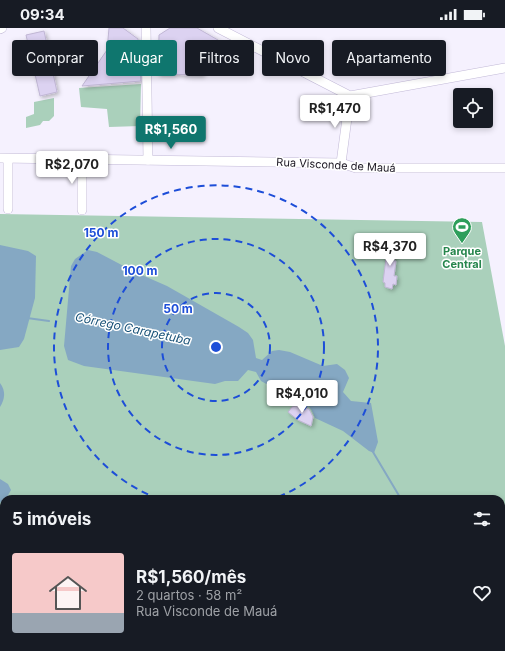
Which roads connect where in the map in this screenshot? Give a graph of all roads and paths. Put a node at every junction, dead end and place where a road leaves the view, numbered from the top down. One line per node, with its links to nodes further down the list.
1 (146, 28): 7 (street)
2 (218, 28): 4 (street)
3 (505, 68): 4 (street)
4 (350, 96): 8 (street)
5 (4, 158): 6 (street, Rua Visconde de Mauá); 10 (street)
6 (82, 160): 7 (street, Rua Visconde de Mauá); 11 (street)
7 (148, 160): 8 (street, Rua Visconde de Mauá)
8 (341, 163): 9 (street, Rua Visconde de Mauá)
9 (505, 168)
10 (8, 209)
11 (82, 210)

